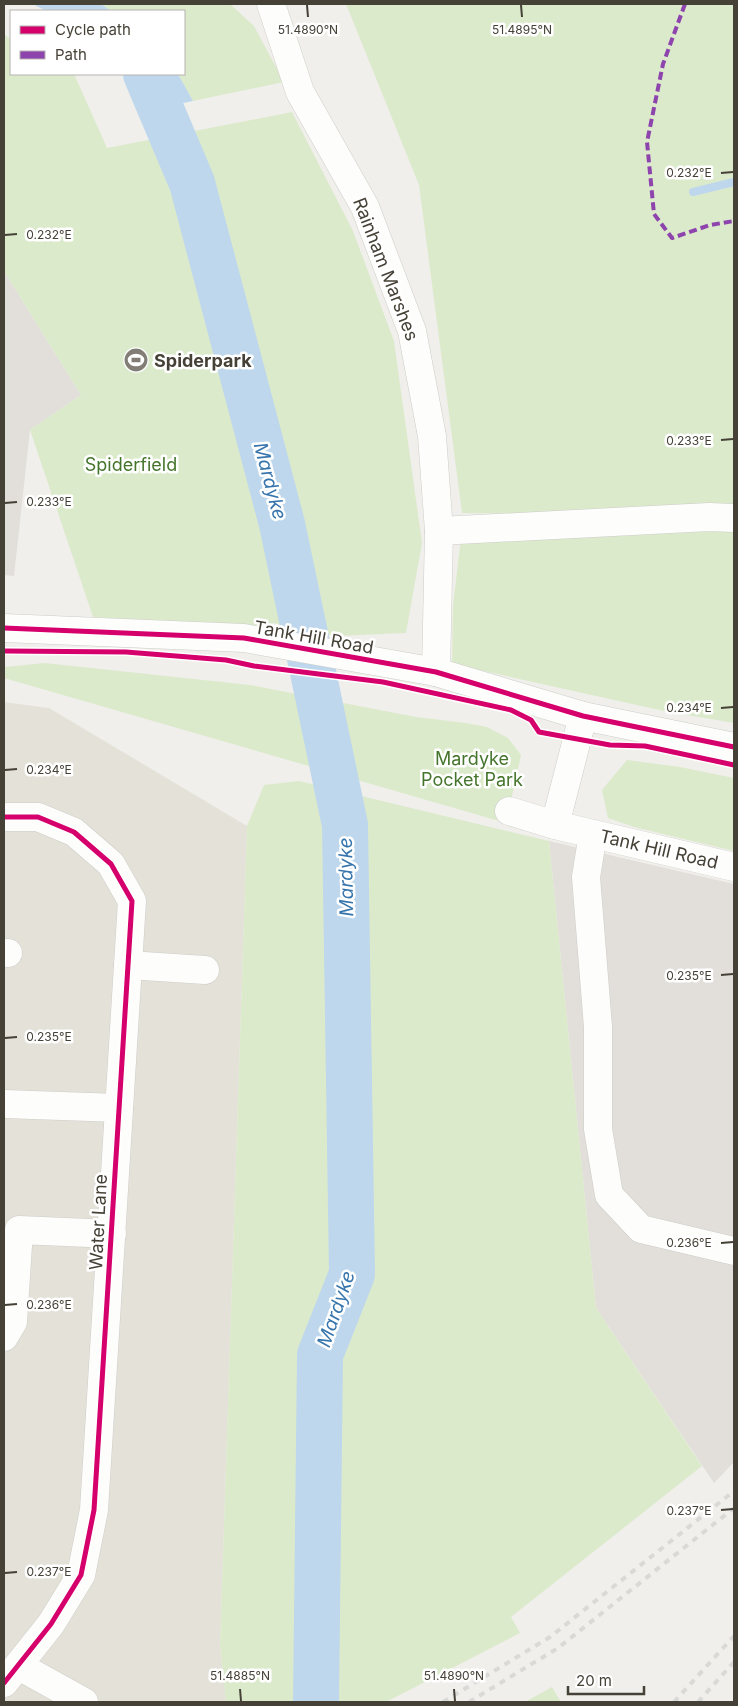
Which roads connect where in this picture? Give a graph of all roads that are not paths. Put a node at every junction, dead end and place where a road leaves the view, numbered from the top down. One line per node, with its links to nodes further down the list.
1 (271, 4): 3 (street, Rainham Marshes)
2 (734, 518): 3 (street)
3 (439, 531): 5 (street, Rainham Marshes)
4 (4, 628): 5 (street, Tank Hill Road)
5 (436, 672): 6 (street, Tank Hill Road)
6 (583, 716): 7 (street, Tank Hill Road); 10 (street)
7 (734, 747)
8 (509, 811): 10 (street, Tank Hill Road)
9 (4, 817): 13 (street, Water Lane)
10 (555, 825): 11 (street, Tank Hill Road)
11 (593, 834): 12 (street, Tank Hill Road); 18 (street)
12 (734, 867)
13 (128, 965): 14 (street); 16 (street, Water Lane)
14 (204, 970)
15 (4, 1104): 16 (street)
16 (119, 1108): 17 (street, Water Lane)
17 (112, 1234): 19 (street); 20 (street, Water Lane)
18 (734, 1251)
19 (4, 1337)
20 (11, 1675): 21 (street, Water Lane)
21 (84, 1702)

